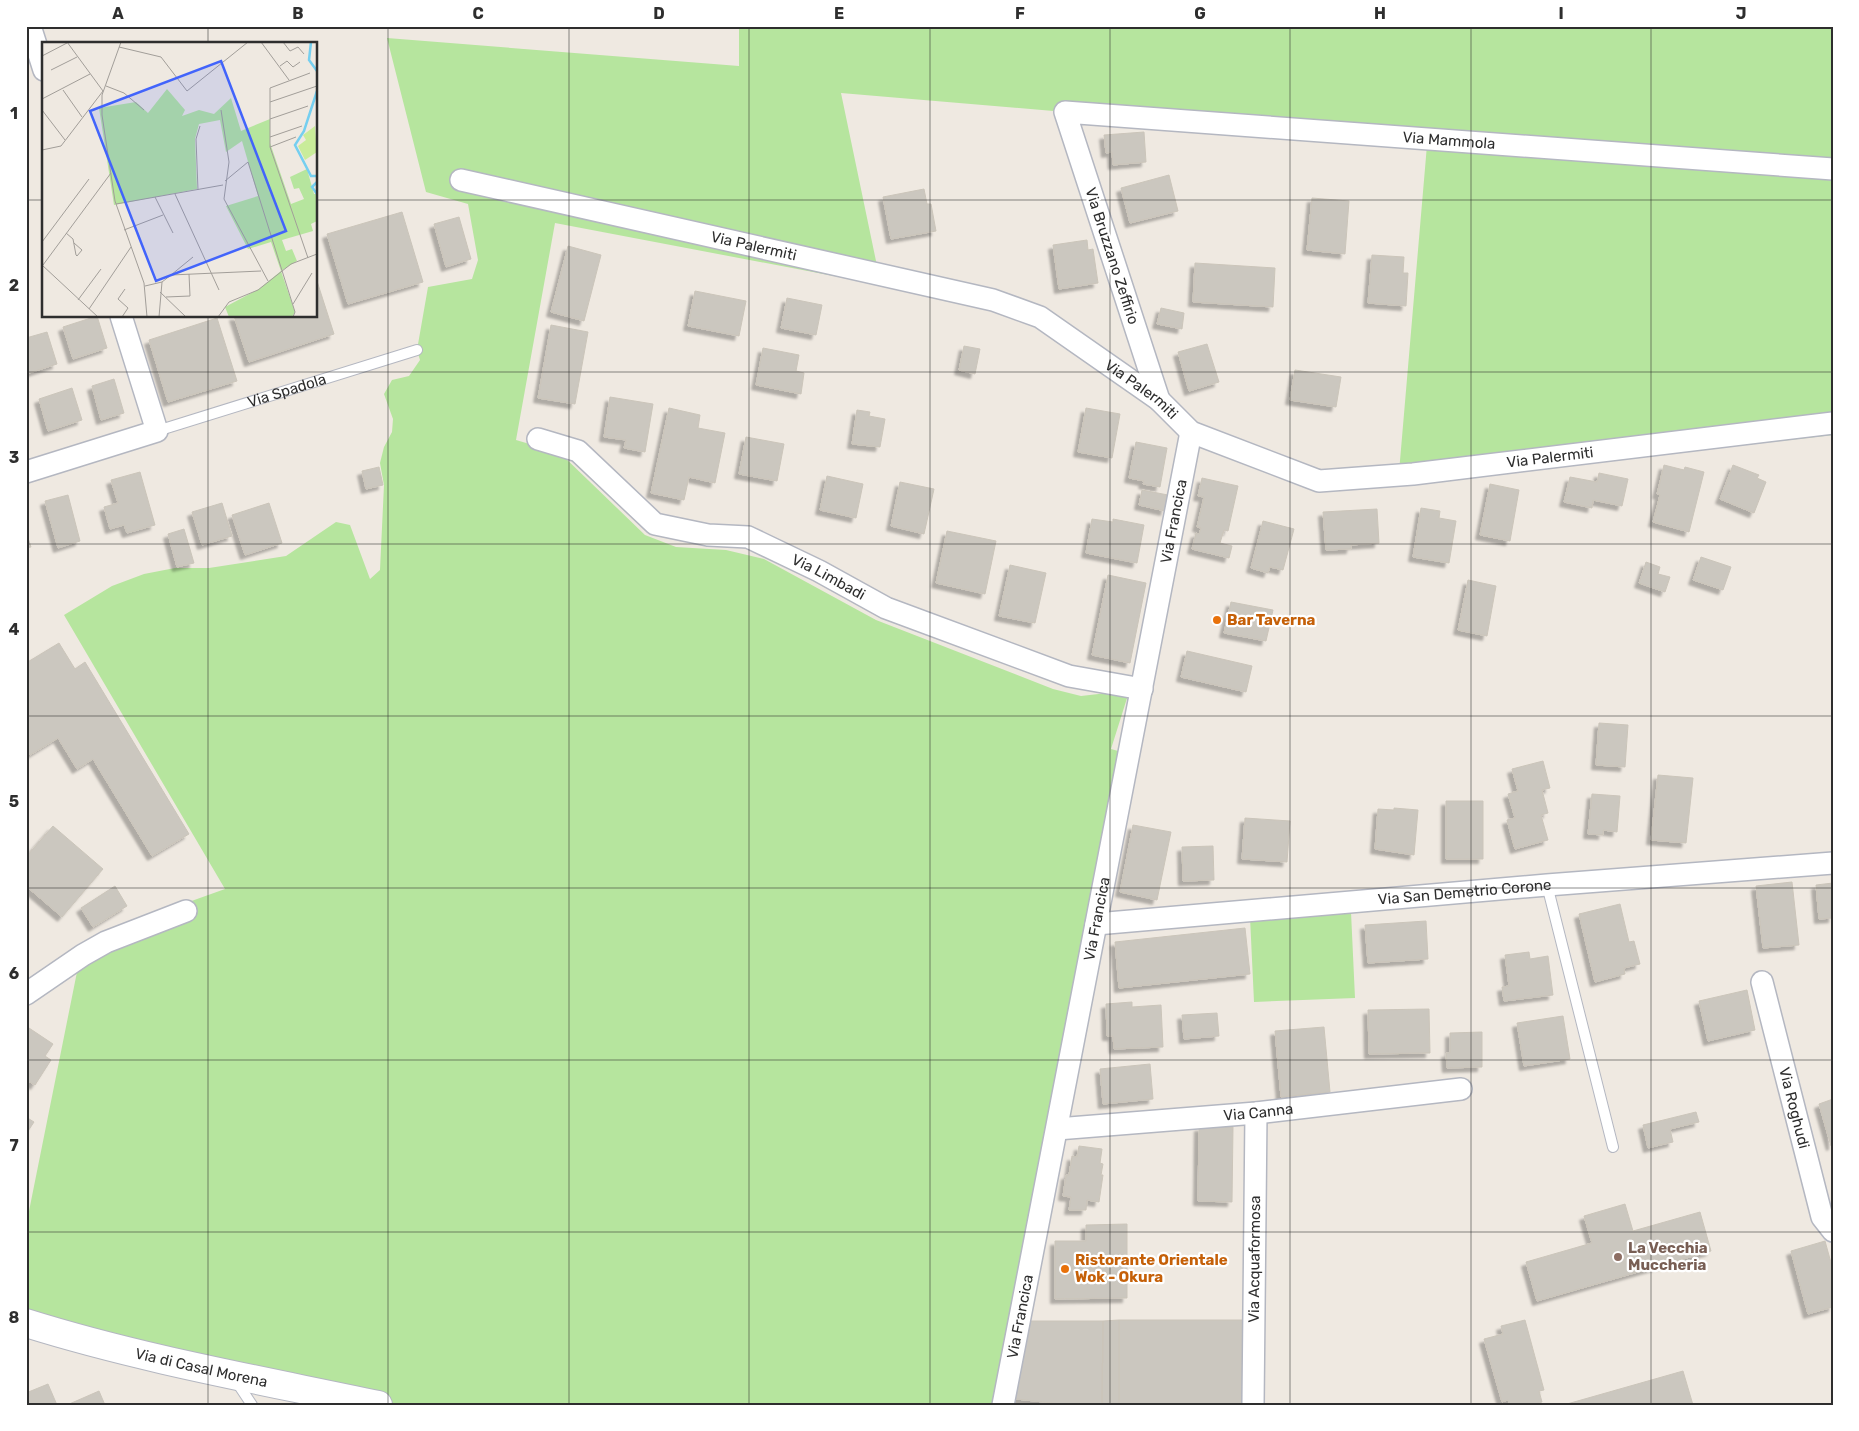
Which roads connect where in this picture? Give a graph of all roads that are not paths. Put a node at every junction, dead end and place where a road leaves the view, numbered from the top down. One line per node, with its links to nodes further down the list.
1 (30, 26): 2 (street)
2 (42, 64)
3 (1065, 112): 4 (street, Via Mammola); 8 (street, Via Bruzzano Zeffirio)
4 (1833, 169)
5 (461, 180): 8 (street, Via Palermiti)
6 (122, 318): 10 (street)
7 (416, 350): 10 (lane, Via Spadola)
8 (1159, 400): 11 (street, Via Palermiti)
9 (1833, 423): 11 (street, Via Palermiti)
10 (157, 431): 13 (street, Via Spadola)
11 (1191, 432): 14 (street, Via Francica)
12 (538, 439): 14 (street, Via Limbadi)
13 (26, 472)
14 (1142, 689): 18 (street, Via Francica)
15 (1833, 863): 16 (street, Via San Demetrio Corone)
16 (1547, 885): 18 (street, Via San Demetrio Corone); 24 (lane)
17 (186, 911): 20 (street)
18 (1096, 924): 23 (street, Via Francica)
19 (1762, 982): 25 (street, Via Roghudi)
20 (26, 994)
21 (1461, 1089): 22 (street, Via Canna)
22 (1256, 1113): 23 (street, Via Canna); 32 (street, Via Acquaformosa)
23 (1057, 1129): 31 (street, Via Francica)
24 (1613, 1146)
25 (1833, 1231)
26 (26, 1323): 27 (main road, Via di Casal Morena)
27 (232, 1374): 28 (main road, Via di Casal Morena); 29 (lane)
28 (321, 1398): 30 (main road, Via di Casal Morena)
29 (252, 1405)
30 (378, 1405)
31 (1003, 1405)
32 (1254, 1405)

